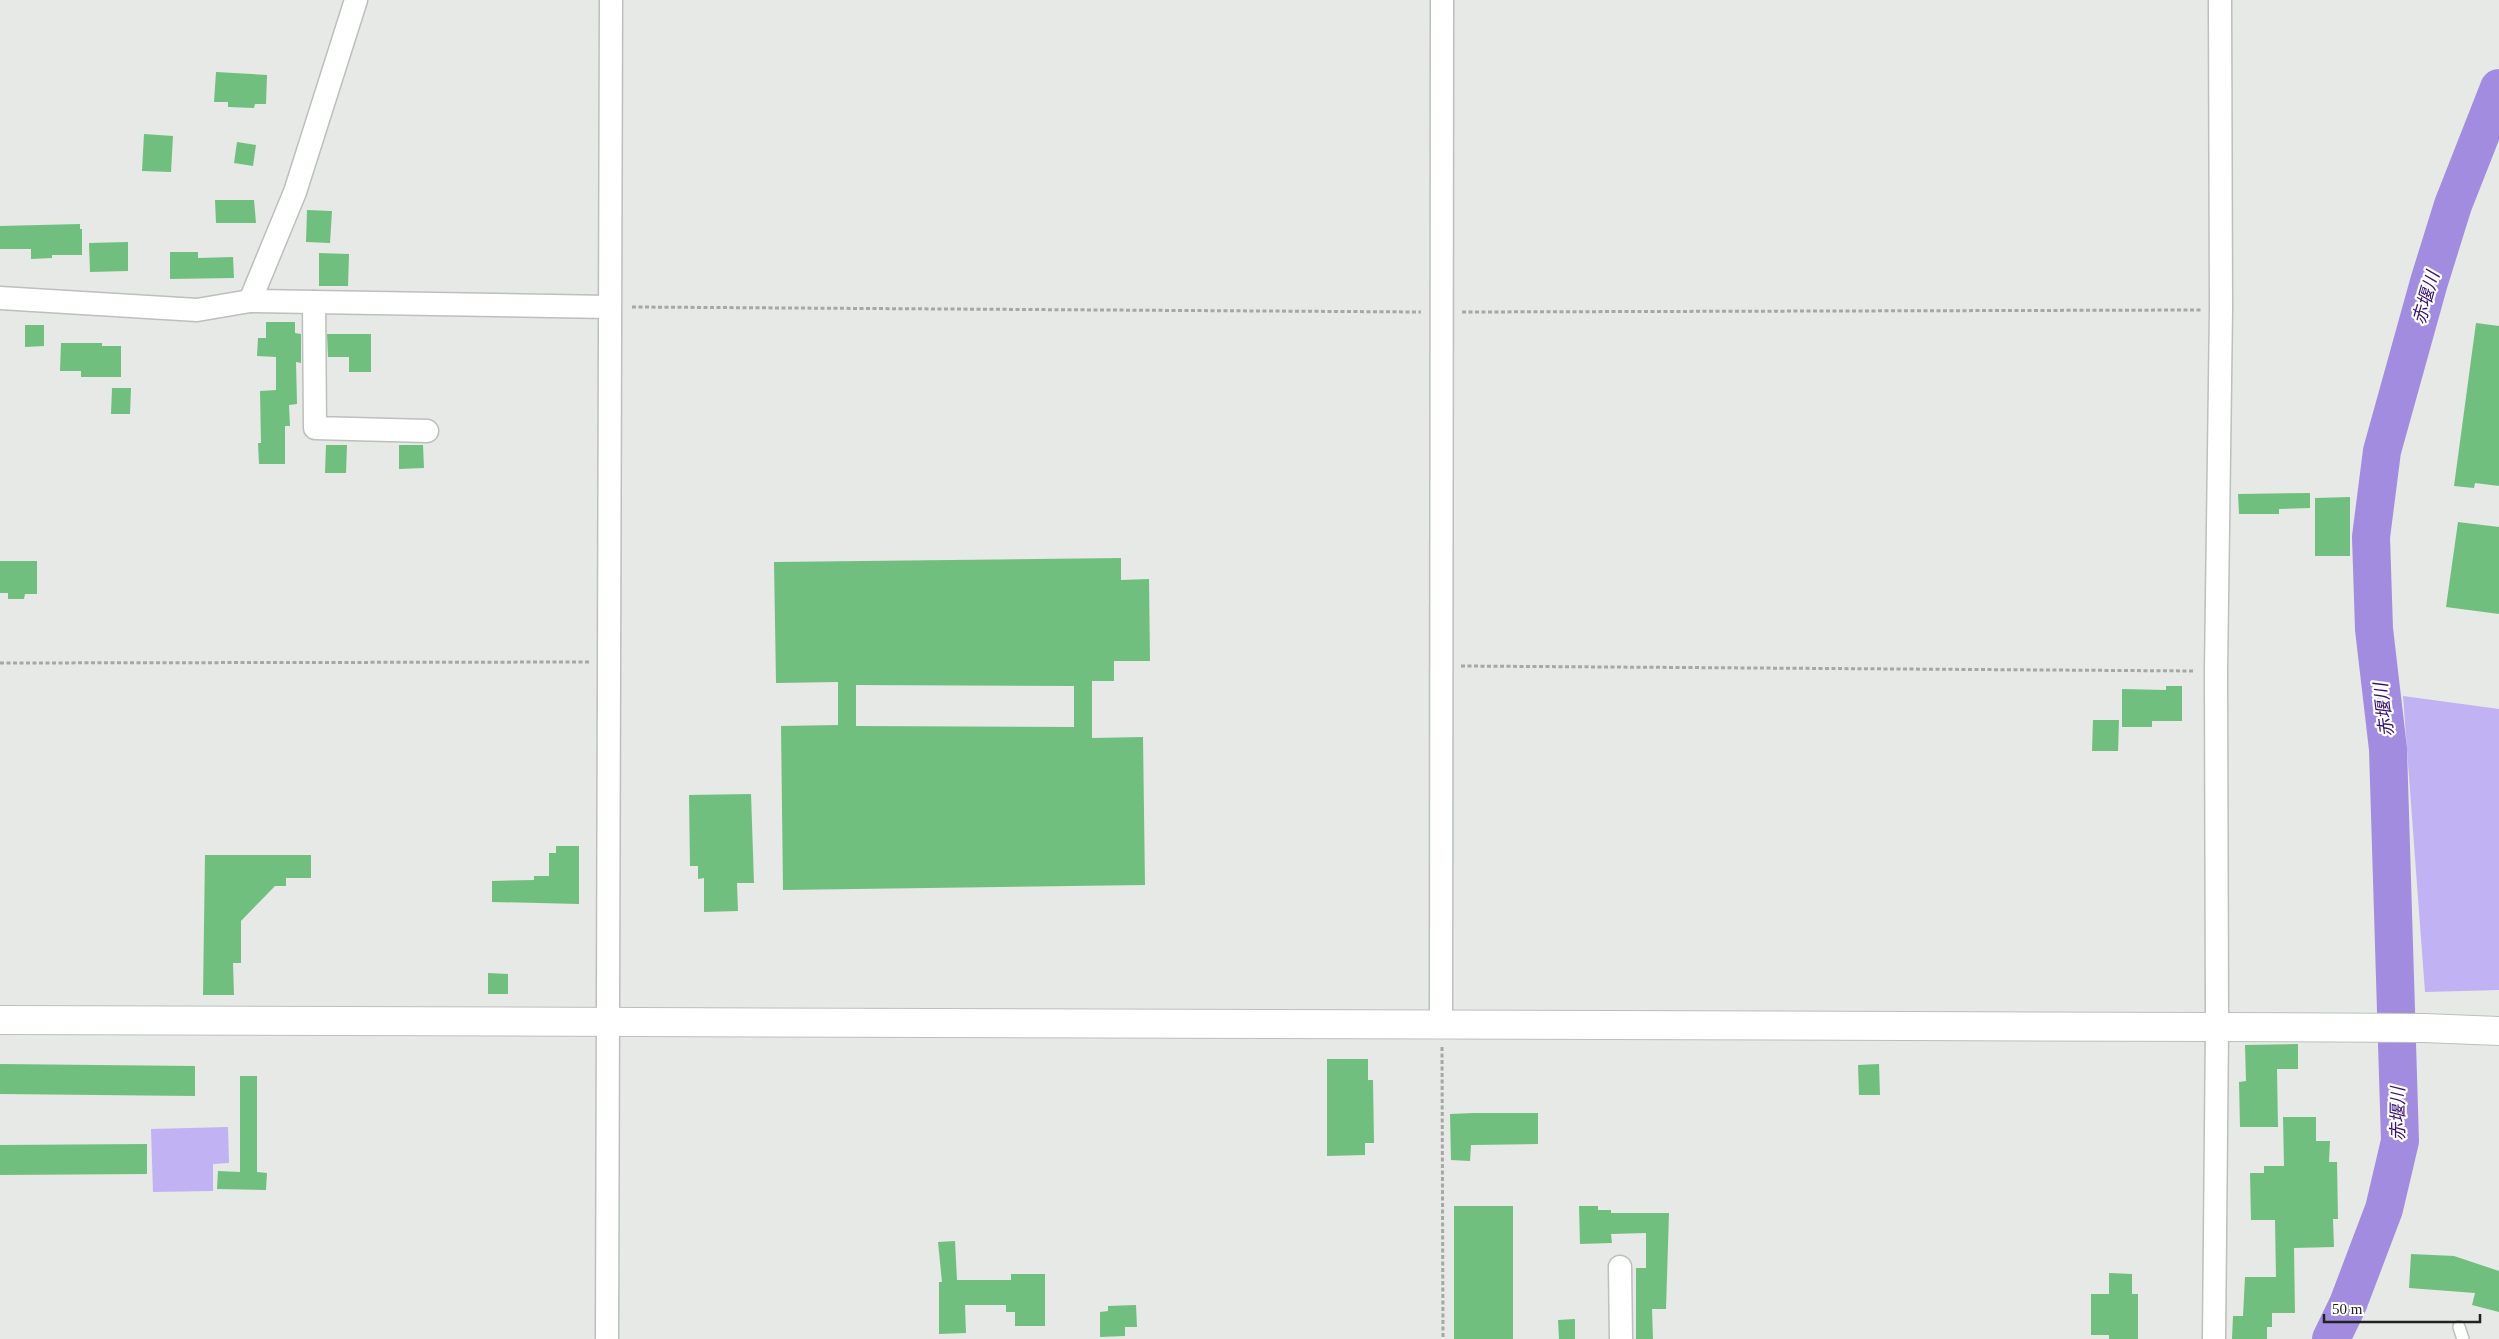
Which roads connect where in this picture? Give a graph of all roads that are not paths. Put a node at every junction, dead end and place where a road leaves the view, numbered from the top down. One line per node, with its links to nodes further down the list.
1 (356, 0): 6 (street)
2 (611, 0): 8 (street)
3 (1442, 0): 12 (street)
4 (2220, 0): 13 (street)
5 (0, 298): 6 (street)
6 (250, 301): 7 (street)
7 (314, 302): 8 (street); 9 (street)
8 (609, 307): 11 (street)
9 (427, 430)
10 (0, 1020): 11 (street)
11 (609, 1024): 12 (street); 17 (street)
12 (1442, 1024): 13 (street)
13 (2217, 1027): 14 (street); 19 (street)
14 (2499, 1031)
15 (1620, 1267): 18 (street)
16 (2459, 1328): 20 (lane)
17 (607, 1339)
18 (1622, 1339)
19 (2214, 1339)
20 (2463, 1339)

